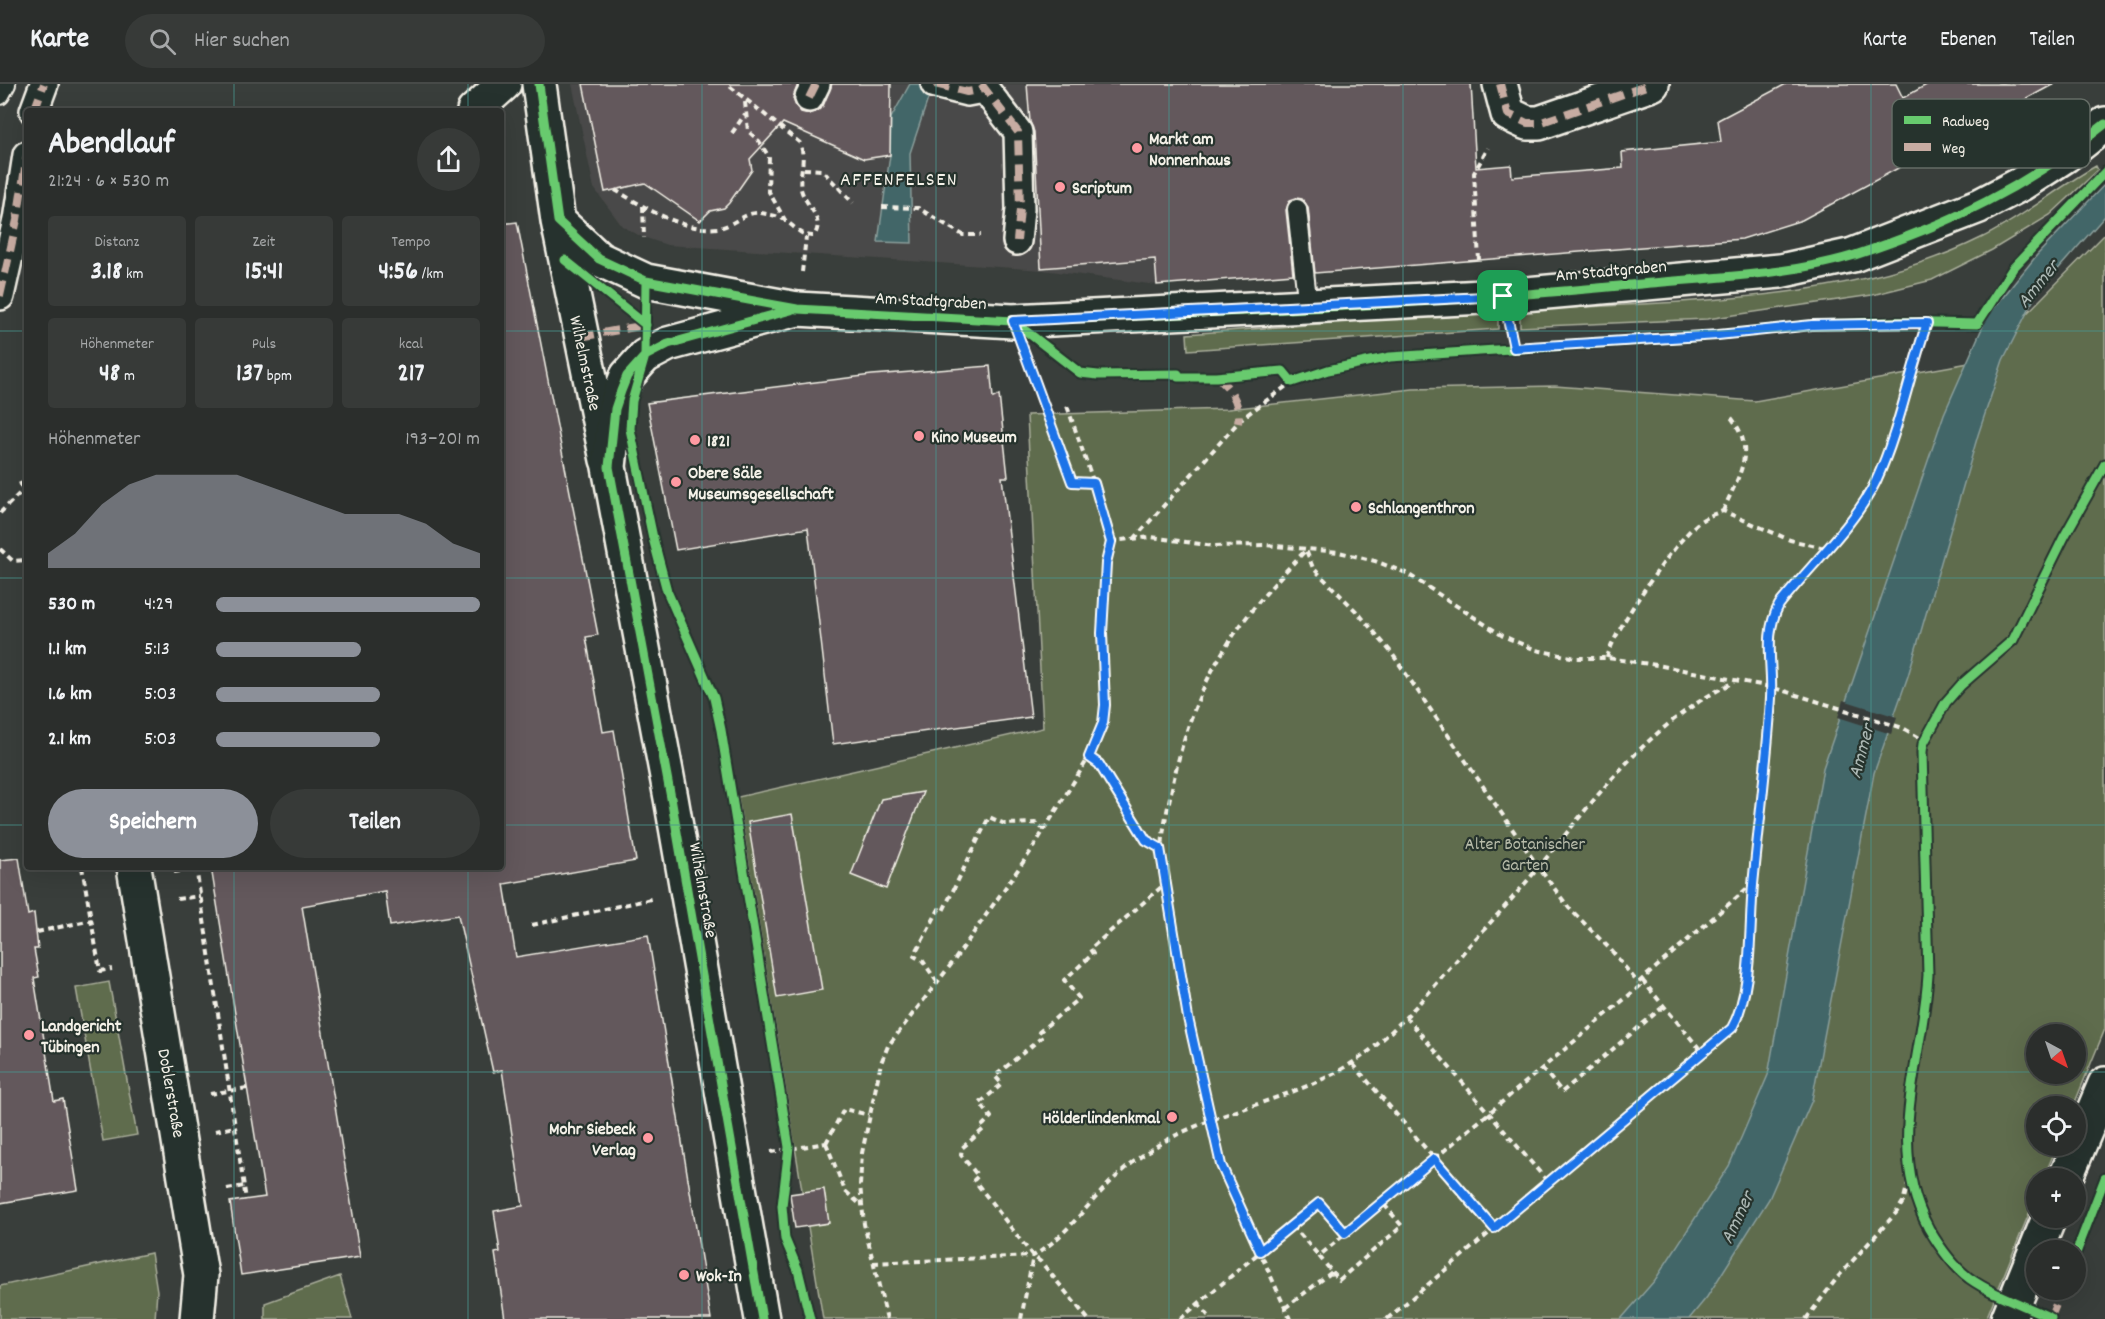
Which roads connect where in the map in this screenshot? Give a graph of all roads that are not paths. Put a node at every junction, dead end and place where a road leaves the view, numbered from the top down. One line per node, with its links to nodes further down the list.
1 (6, 84): 8 (lane)
2 (44, 84): 10 (street)
3 (504, 84): 11 (main road)
4 (539, 84): 17 (main road, Wilhelmstraße)
5 (1652, 84): 9 (main road)
6 (937, 85): 7 (street)
7 (982, 87): 18 (street)
8 (0, 95)
9 (1504, 99)
10 (35, 108)
11 (477, 108)
12 (2105, 124): 13 (main road, Am Stadtgraben)
13 (2090, 136)
14 (2046, 168): 20 (main road, Am Stadtgraben)
15 (24, 174): 19 (street)
16 (1297, 209): 20 (lane)
17 (558, 221): 21 (main road, Am Stadtgraben); 22 (main road, Wilhelmstraße)
18 (1017, 241)
19 (0, 296)
20 (1308, 307): 21 (main road, Am Stadtgraben)
21 (797, 309): 22 (main road, Am Stadtgraben)
22 (609, 468): 29 (main road, Wilhelmstraße)
23 (134, 870): 28 (main road, Doblerstraße)
24 (2105, 1084): 25 (main road)
25 (2071, 1168)
26 (2045, 1228): 27 (main road)
27 (2011, 1310)
28 (197, 1319)
29 (762, 1319)

